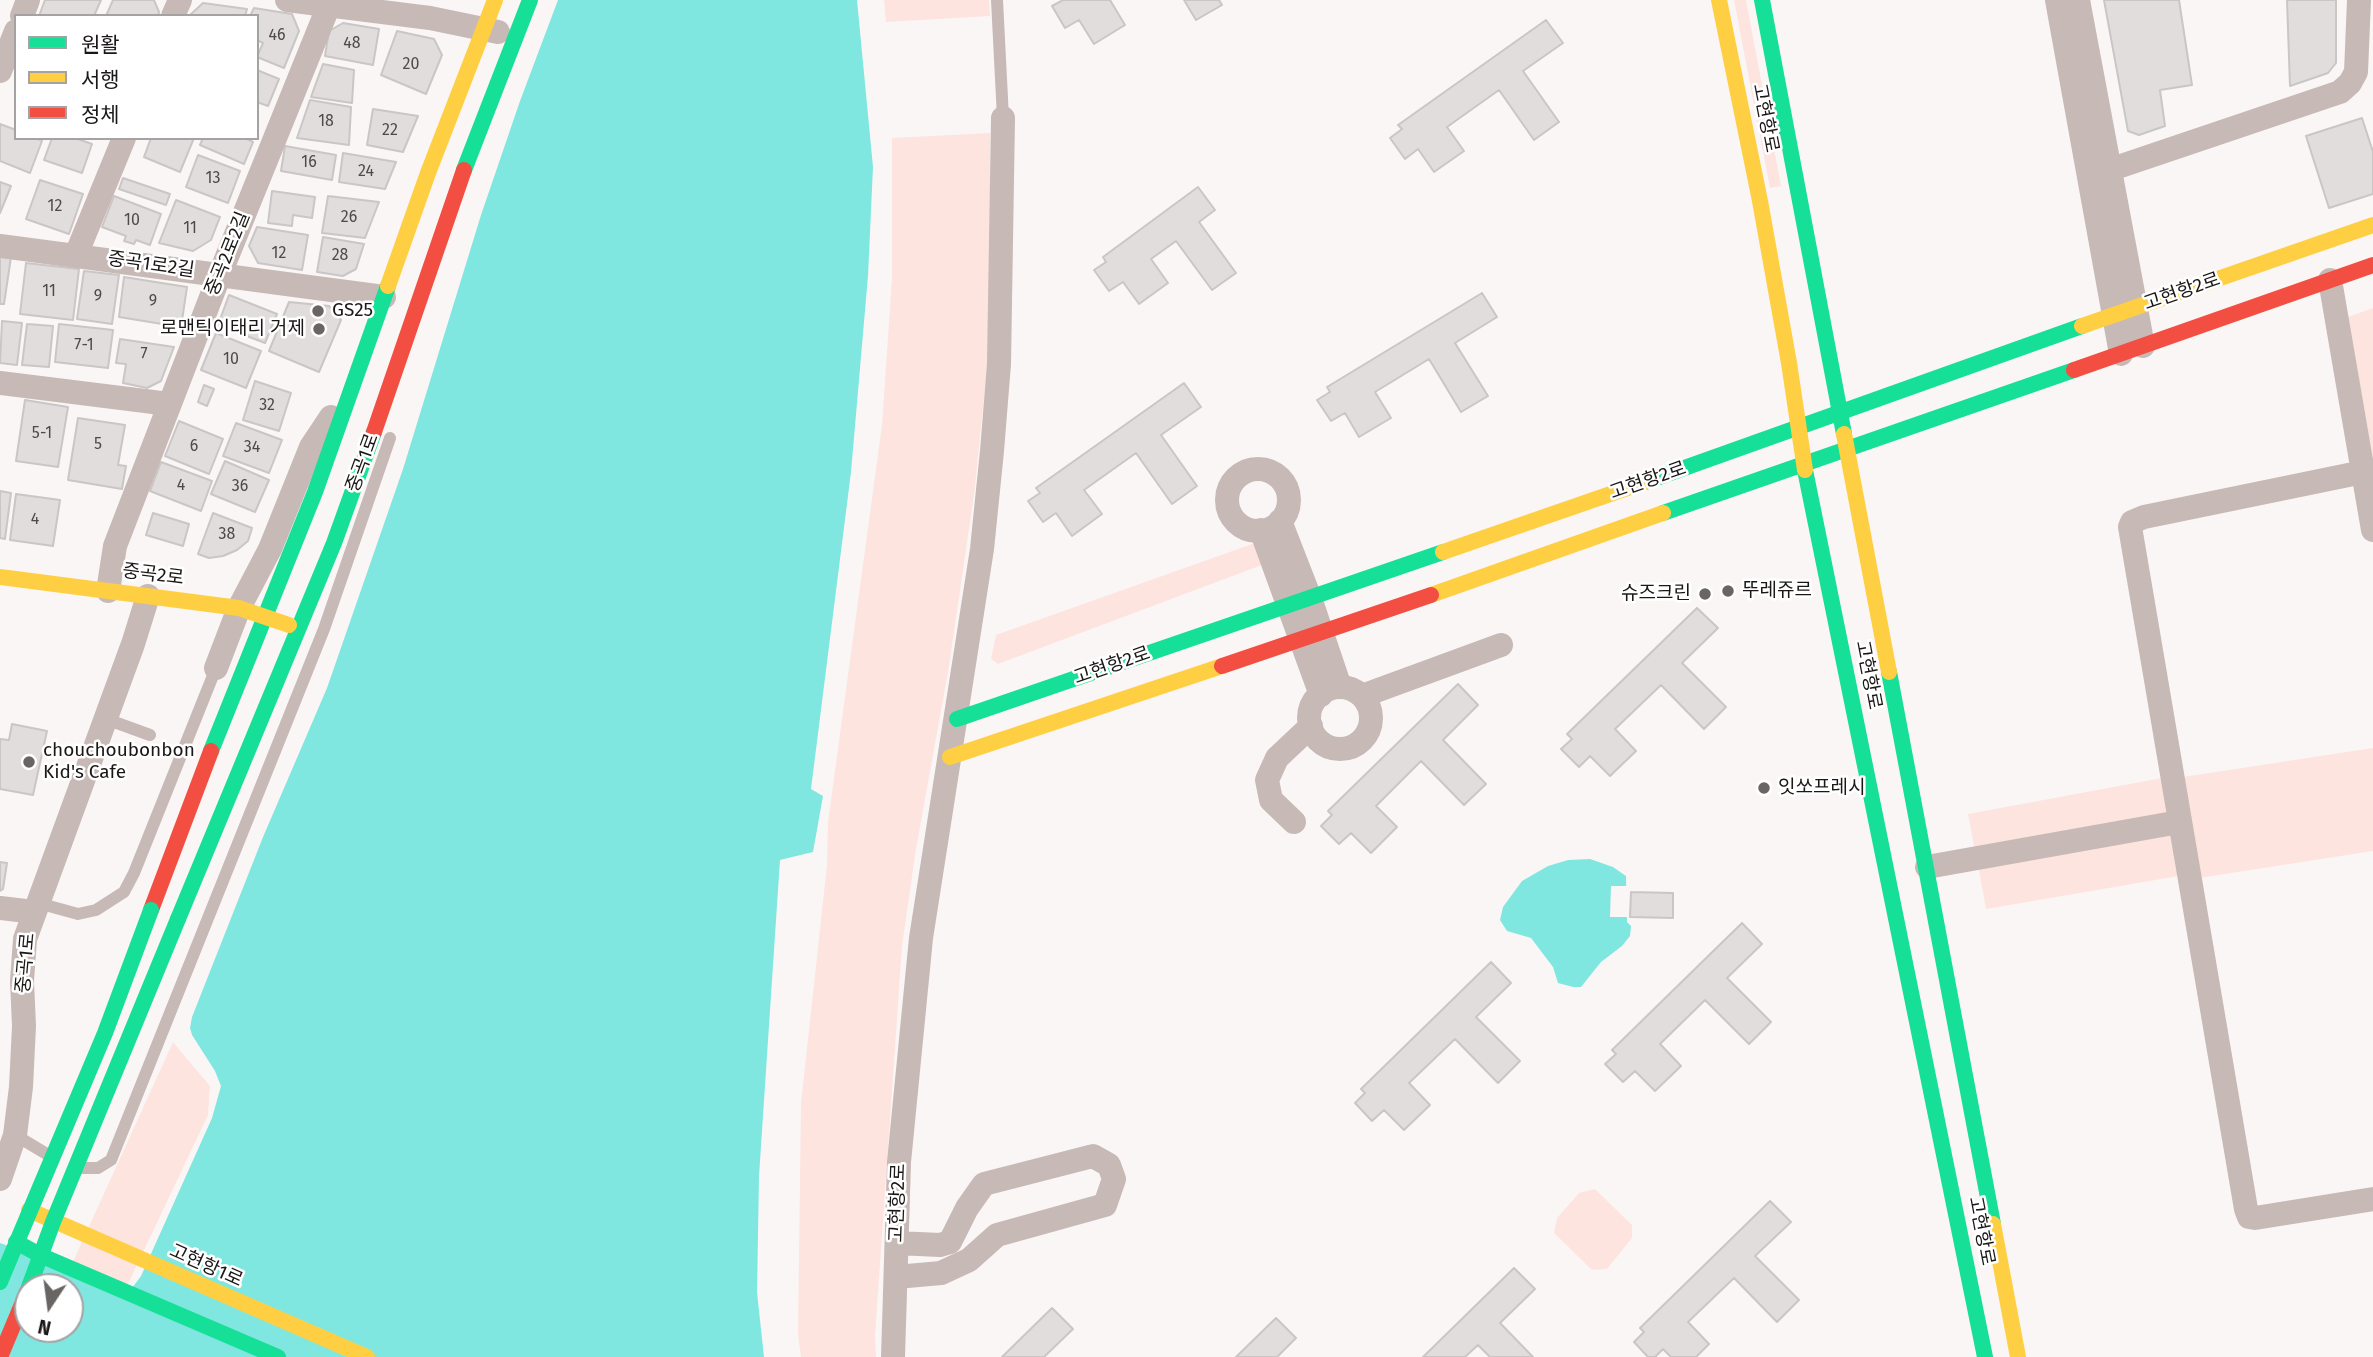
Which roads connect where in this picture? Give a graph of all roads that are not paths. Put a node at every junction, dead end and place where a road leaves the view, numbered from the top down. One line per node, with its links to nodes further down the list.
1 (287, 0): 10 (street)
2 (495, 0): 11 (street, 중곡1로)
3 (530, 0): 13 (street, 중곡1로)
4 (997, 0): 15 (lane)
5 (1719, 0): 18 (street, 고현항로)
6 (1762, 0): 34 (street, 고현항로)
7 (2057, 0): 27 (street)
8 (2078, 0): 17 (street)
9 (2359, 0): 17 (street)
10 (330, 3): 11 (street); 24 (street, 중곡2로2길)
11 (484, 28): 13 (street); 26 (street, 중곡1로)
12 (14, 36): 14 (street)
13 (515, 38): 20 (street, 중곡1로)
14 (0, 71)
15 (1003, 118): 56 (street)
16 (123, 140): 22 (street)
17 (2109, 170): 27 (street)
18 (1760, 201): 32 (street); 36 (street, 고현항로)
19 (2373, 225): 27 (street, 고현항2로)
20 (443, 228): 28 (lane); 50 (street, 중곡1로)
21 (0, 246): 22 (street, 중곡1로2길)
22 (76, 255): 24 (street, 중곡1로2길)
23 (2373, 265): 25 (street, 고현항2로)
24 (220, 274): 26 (street, 중곡1로2길); 33 (street, 중곡2로2길)
25 (2330, 280): 29 (street, 고현항2로); 41 (street)
26 (384, 297): 31 (street, 중곡1로)
27 (2125, 313): 29 (street); 34 (street, 고현항2로)
28 (419, 342)
29 (2132, 350): 39 (street, 고현항2로)
30 (0, 383): 33 (street)
31 (352, 388): 48 (street); 49 (street, 중곡1로)
32 (1777, 392)
33 (169, 404): 45 (street, 중곡2로2길)
34 (1840, 412): 36 (street, 고현항2로); 39 (street, 고현항로)
35 (1766, 421): 38 (street)
36 (1797, 426): 38 (street, 고현항2로); 40 (street, 고현항로)
37 (393, 428): 65 (lane)
38 (1749, 446): 47 (street, 고현항2로)
39 (1847, 449): 40 (street, 고현항2로); 62 (street, 고현항로)
40 (1804, 465): 51 (street, 고현항2로); 81 (street, 고현항로)
41 (2363, 472): 43 (street); 61 (street)
42 (1270, 526): 47 (street)
43 (2373, 530)
44 (0, 577): 45 (street, 중곡2로)
45 (108, 590): 46 (street, 중곡2로)
46 (148, 596): 48 (street, 중곡2로); 55 (street, 중곡1로)
47 (1299, 602): 51 (street); 56 (street, 고현항2로)
48 (239, 608): 49 (street, 중곡2로); 53 (street)
49 (267, 616): 50 (street, 중곡2로); 68 (street, 중곡1로, bridge)
50 (298, 629): 69 (street, 중곡1로, bridge)
51 (1311, 637): 54 (street); 59 (street, 고현항2로)
52 (1501, 645): 54 (street)
53 (216, 668): 63 (lane)
54 (1341, 693): 57 (street); 57 (street)
55 (106, 719): 58 (lane); 63 (street, 중곡1로)
56 (957, 719): 59 (street, 고현항2로)
57 (1311, 726): 60 (street)
58 (150, 735)
59 (950, 757): 71 (street, 고현항2로)
60 (1294, 822)
61 (2179, 822): 62 (street); 67 (street)
62 (1927, 867): 82 (street, 고현항로)
63 (36, 907): 64 (street); 65 (street, 중곡1로)
64 (0, 908)
65 (15, 1135): 66 (street, 중곡1로)
66 (0, 1179)
67 (2373, 1199)
68 (29, 1210): 69 (street, 고현항1로); 70 (street, 중곡1로, bridge)
69 (53, 1222): 72 (street, 중곡1로, bridge); 79 (street, 고현항1로)
70 (16, 1242): 72 (street); 75 (street, 중곡1로, bridge)
71 (897, 1243): 74 (street, 고현항2로); 74 (street)
72 (42, 1256): 73 (street, 중곡1로, bridge); 78 (street)
73 (35, 1273)
74 (896, 1276): 80 (street, 고현항2로)
75 (0, 1282)
76 (14, 1324): 77 (street, 중곡1로)
77 (0, 1357)
78 (278, 1357)
79 (367, 1357)
80 (893, 1357)
81 (1985, 1357)
82 (2018, 1357)

